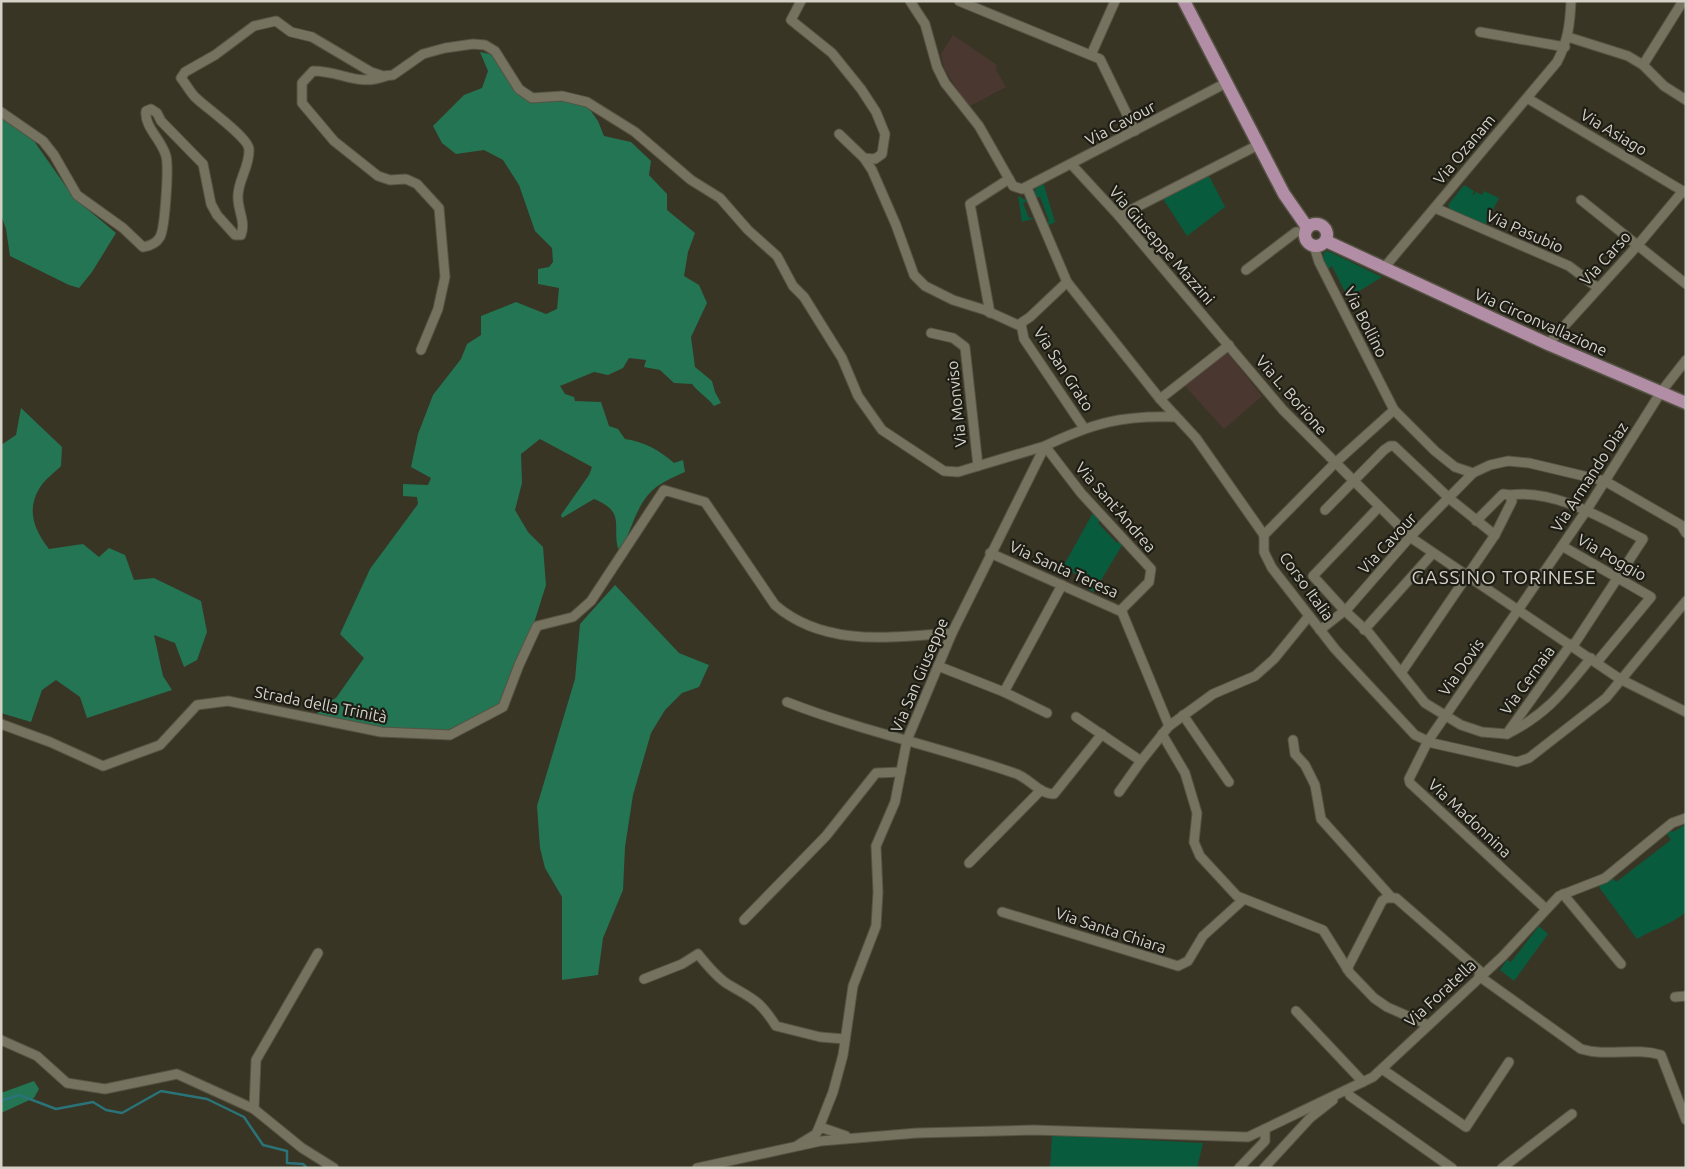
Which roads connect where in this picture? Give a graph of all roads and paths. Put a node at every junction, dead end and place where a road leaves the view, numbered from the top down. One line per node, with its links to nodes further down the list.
1 (800, 1): 21 (street)
2 (910, 1): 23 (street)
3 (959, 1): 11 (street)
4 (1115, 1): 11 (street)
5 (1184, 1): 14 (main road)
6 (1571, 1): 9 (street, Via Ozanam)
7 (1684, 1): 12 (street)
8 (1480, 32): 10 (street)
9 (1568, 37): 10 (street, Via Ozanam); 12 (street)
10 (1565, 47): 15 (street, Via Ozanam)
11 (1091, 56): 18 (street)
12 (1643, 65): 16 (street)
13 (388, 76): 17 (street); 42 (street); 52 (street)
14 (1226, 83): 18 (street, Via Cavour); 20 (main road)
15 (1527, 98): 25 (street, Via Asiago); 27 (street, Via Ozanam)
16 (1686, 100)
17 (1, 112)
18 (1136, 131): 22 (street, Via Cavour)
19 (839, 134): 21 (street)
20 (1258, 145): 28 (street); 29 (main road)
21 (864, 158): 37 (street)
22 (1072, 165): 24 (street, Via Cavour); 28 (street, Via Giuseppe Mazzini)
23 (1009, 179): 24 (street); 37 (street)
24 (1027, 188): 34 (street)
25 (1684, 192): 31 (street, Via Carso)
26 (1581, 200): 31 (street)
27 (1435, 208): 32 (street, Via Ozanam); 36 (street, Via Pasubio)
28 (1120, 216): 41 (street, Via Giuseppe Mazzini)
29 (1306, 230): 30 (main road); 30 (main road); 33 (street)
30 (1320, 244): 32 (main road, Via Circonvallazione); 47 (street, Via Bollino)
31 (1637, 246): 35 (street); 36 (street, Via Carso)
32 (1383, 269): 40 (main road, Via Circonvallazione)
33 (1246, 270)
34 (1067, 282): 38 (street); 45 (street)
35 (1686, 284)
36 (1598, 288): 40 (street, Via Carso)
37 (990, 313): 38 (street)
38 (1021, 324): 49 (street, Via San Grato)
39 (932, 333): 52 (street, Via Monviso)
40 (1548, 344): 44 (main road, Via Circonvallazione)
41 (1229, 345): 45 (street); 51 (street, Via L. Borione)
42 (421, 350)
43 (1686, 360): 44 (street, Via Armando Diaz)
44 (1661, 392): 46 (main road, Via Circonvallazione); 55 (street, Via Armando Diaz)
45 (1160, 399): 48 (street)
46 (1686, 403)
47 (1394, 410): 51 (street); 53 (street)
48 (1176, 417): 49 (street); 63 (street)
49 (1084, 428): 50 (street)
50 (1045, 446): 52 (street); 67 (street, Via San Giuseppe); 75 (street, Via Sant'Andrea)
51 (1334, 464): 54 (street); 63 (street)
52 (978, 466)
53 (1474, 474): 55 (street); 57 (street, Via Cavour)
54 (1352, 481): 57 (street); 58 (street); 59 (street)
55 (1605, 481): 60 (street, Via Armando Diaz); 62 (street)
56 (1509, 495): 60 (street); 61 (street); 64 (street)
57 (1450, 499): 61 (street); 65 (street, Via Cavour)
58 (1379, 508): 65 (street); 73 (street)
59 (1325, 510)
60 (1586, 511): 66 (street, Via Armando Diaz); 70 (street, Via Cernaia)
61 (1476, 521): 64 (street)
62 (1684, 527)
63 (1264, 535): 76 (street, Corso Italia)
64 (1495, 535): 69 (street)
65 (1410, 537): 68 (street); 73 (street, Via Cavour)
66 (1562, 546): 70 (street, Via Poggio); 74 (street, Via Armando Diaz)
67 (990, 553): 71 (street, Via Santa Teresa); 79 (street, Via San Giuseppe)
68 (1433, 553): 69 (street); 78 (street)
69 (1467, 576): 74 (street); 83 (street)
70 (1618, 579): 80 (street, Via Cernaia); 81 (street, Via Poggio)
71 (1062, 585): 75 (street, Via Santa Teresa); 85 (street)
72 (1686, 601): 84 (street, Corso Italia)
73 (1344, 610): 77 (street, Via Cavour); 78 (street)
74 (1518, 610): 80 (street); 90 (street, Via Dovis)
75 (1122, 612): 93 (street, Via Santa Teresa)
76 (1309, 616): 77 (street, Corso Italia); 89 (street)
77 (1320, 630): 99 (street, Corso Italia)
78 (1364, 630): 83 (street)
79 (952, 633): 82 (street, Via San Giuseppe); 92 (street, Strada della Trinità)
80 (1572, 645): 81 (street); 96 (street, Via Cernaia)
81 (1594, 660): 84 (street); 96 (street)
82 (938, 666): 85 (street); 97 (street, Via San Giuseppe)
83 (1401, 673): 90 (street)
84 (1620, 679): 87 (street); 99 (street, Corso Italia)
85 (1004, 692): 88 (street)
86 (787, 702): 97 (street)
87 (1686, 712)
88 (1047, 713)
89 (1184, 715): 93 (street); 102 (street)
90 (1445, 715): 96 (street); 99 (street, Via Dovis)
91 (1076, 717): 94 (street)
92 (1, 724)
93 (1169, 726): 95 (street)
94 (1102, 734): 100 (street); 103 (street)
95 (1162, 734): 100 (street); 109 (street)
96 (1507, 734)
97 (907, 740): 101 (street, Via San Giuseppe); 103 (street)
98 (1293, 740): 108 (street)
99 (1428, 741): 110 (street, Via Madonnina)
100 (1140, 761): 104 (street)
101 (901, 772): 112 (street); 122 (street, Via San Giuseppe)
102 (1229, 782)
103 (1041, 790): 106 (street)
104 (1119, 792)
105 (1686, 818): 107 (street, Via Foratella)
106 (969, 863)
107 (1563, 894): 110 (street, Via Foratella); 114 (street)
108 (1391, 897): 115 (street); 116 (street)
109 (1244, 899): 111 (street, Via Santa Chiara); 115 (street)
110 (1545, 908): 116 (street, Via Foratella)
111 (1002, 912)
112 (744, 920)
113 (318, 953): 128 (street)
114 (1621, 964)
115 (1348, 969): 121 (street)
116 (1481, 975): 121 (street, Via Foratella); 133 (street)
117 (644, 979): 122 (street)
118 (1686, 996): 119 (street)
119 (1675, 997)
120 (1296, 1011): 126 (street)
121 (1428, 1025): 125 (street, Via Foratella)
122 (845, 1039): 136 (street, Via San Giuseppe)
123 (1, 1040): 128 (street)
124 (1509, 1062): 125 (street)
125 (1382, 1069): 126 (street, Via Foratella)
126 (1363, 1082): 127 (street, Via Foratella)
127 (1347, 1090): 129 (street); 131 (street); 141 (street)
128 (254, 1109): 137 (street)
129 (1297, 1113): 131 (street); 132 (street)
130 (1572, 1114): 142 (street)
131 (1310, 1118): 134 (street)
132 (1284, 1120): 134 (street); 135 (street)
133 (1686, 1120)
134 (1300, 1128): 140 (street)
135 (1265, 1129): 136 (street); 139 (street)
136 (822, 1134): 138 (street)
137 (334, 1168)
138 (697, 1168)
139 (1239, 1168)
140 (1264, 1168)
141 (1452, 1168)
142 (1502, 1168)

